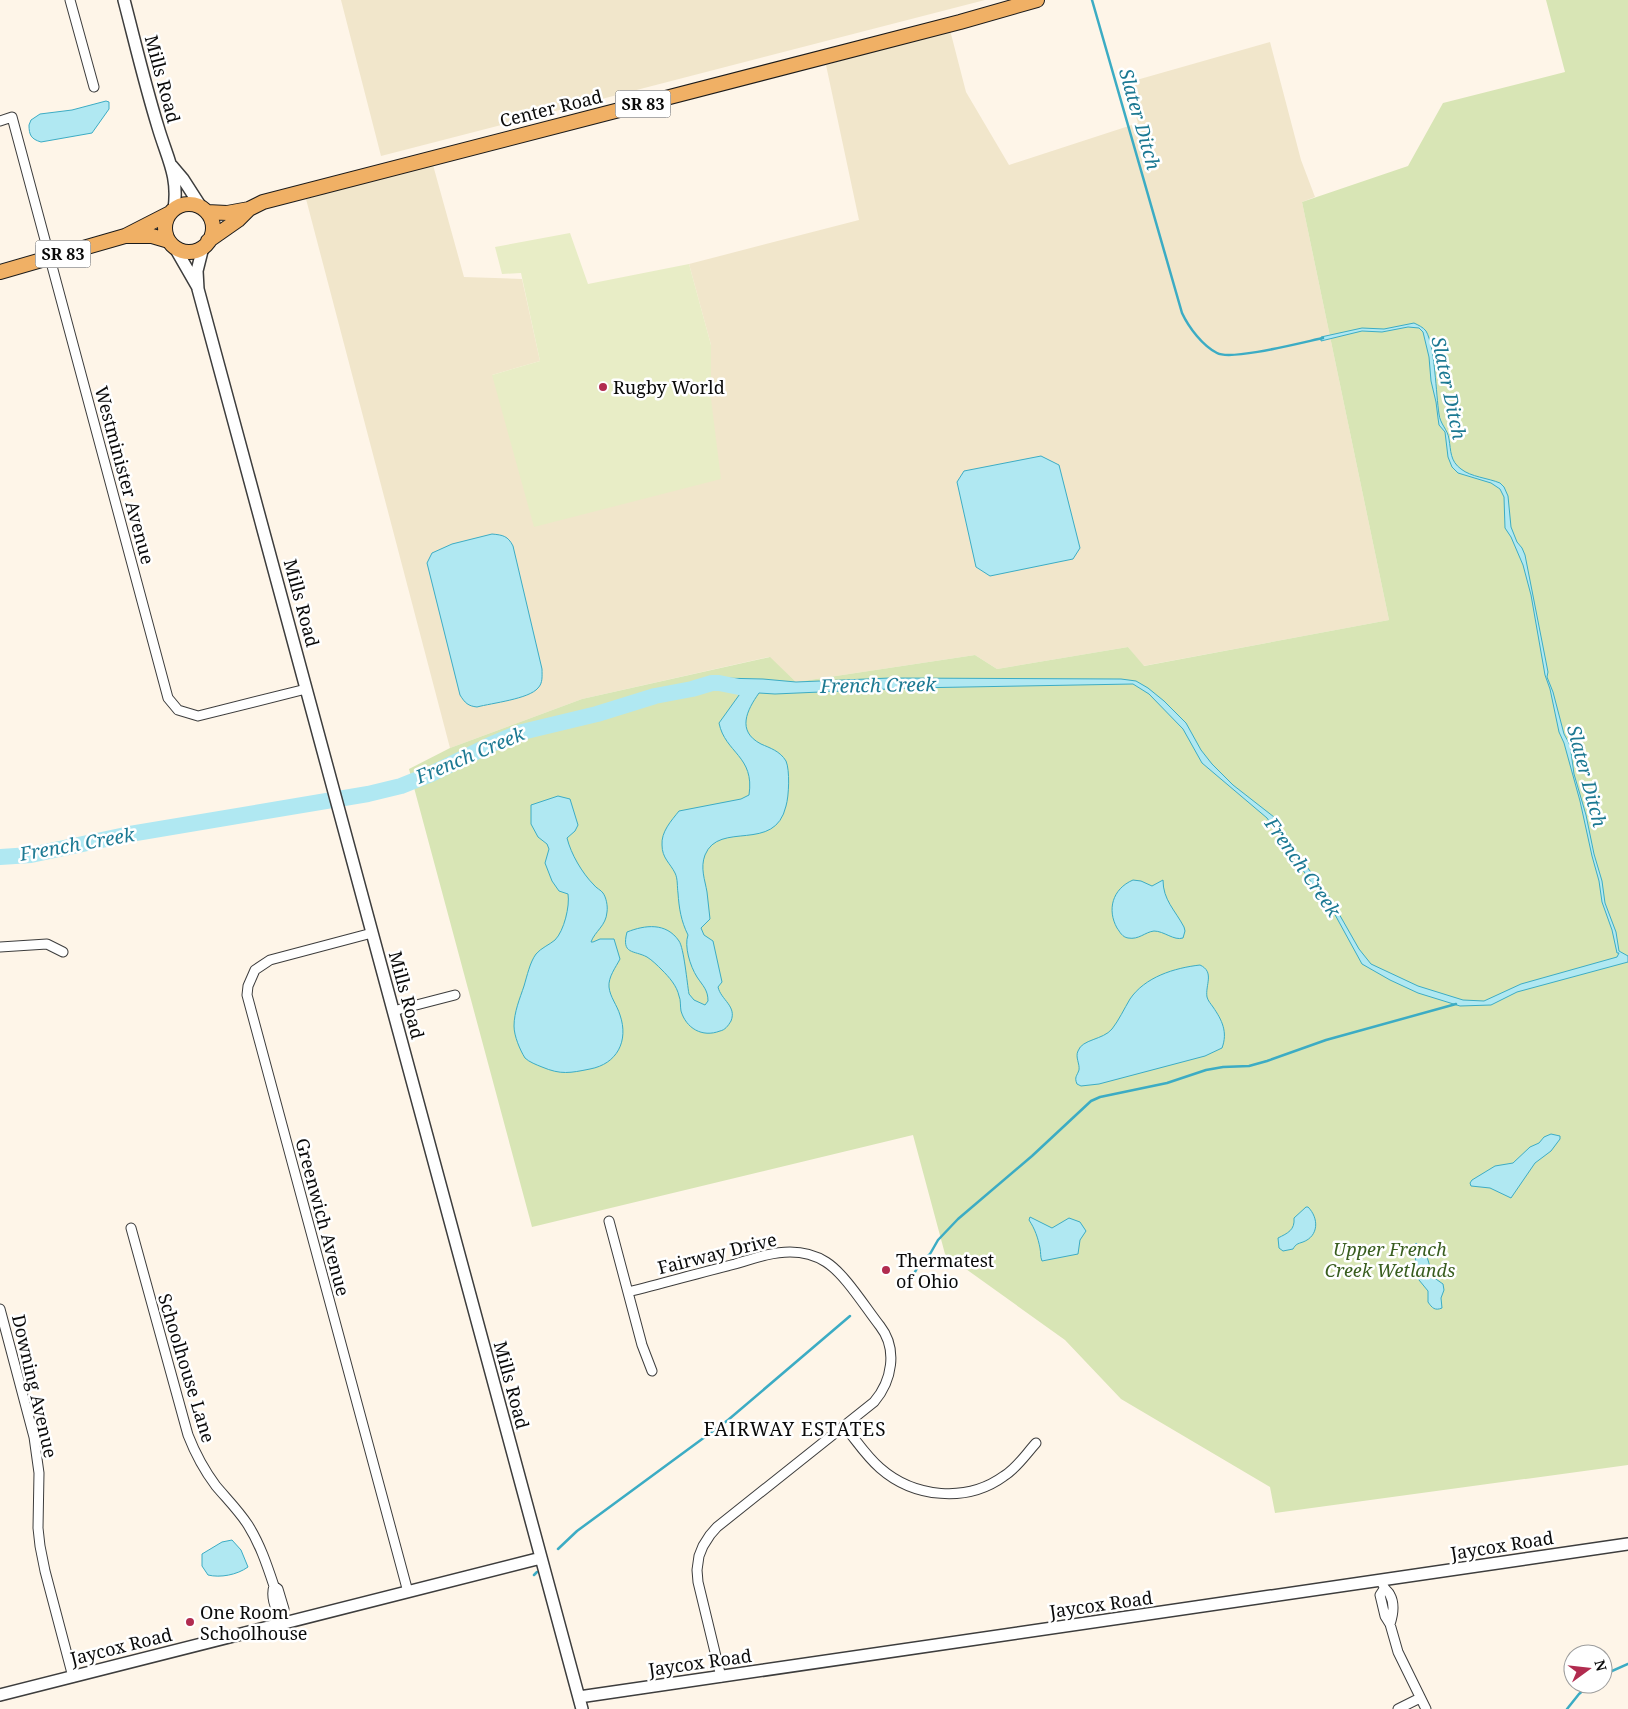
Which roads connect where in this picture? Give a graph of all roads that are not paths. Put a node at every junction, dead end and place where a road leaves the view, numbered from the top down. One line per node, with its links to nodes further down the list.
1 (70, 0): 4 (street)
2 (124, 0): 6 (street, Mills Road)
3 (1037, 0): 7 (main road, Center Road / SR 83)
4 (94, 87)
5 (0, 121): 13 (street, Westminister Avenue)
6 (172, 166): 8 (street, Mills Road); 9 (street, Mills Road)
7 (249, 209): 8 (main road, Center Road / SR 83); 12 (main road, Center Road / SR 83)
8 (204, 210): 9 (main road); 12 (main road)
9 (172, 211): 10 (main road, SR 83); 11 (main road)
10 (125, 236): 11 (main road, SR 83); 13 (main road, SR 83)
11 (172, 244): 12 (main road); 15 (street, Mills Road)
12 (206, 244): 15 (street, Mills Road)
13 (50, 258): 14 (main road, SR 83); 16 (street, Westminister Avenue)
14 (0, 272)
15 (198, 289): 16 (street, Mills Road)
16 (306, 689): 17 (street, Mills Road)
17 (372, 933): 21 (street, Mills Road); 32 (street, Greenwich Avenue)
18 (0, 947): 19 (street)
19 (63, 952)
20 (455, 995): 21 (street)
21 (393, 1011): 30 (street, Mills Road)
22 (609, 1221): 24 (street)
23 (131, 1228): 33 (street, Schoolhouse Lane)
24 (628, 1292): 26 (street); 27 (street, Fairway Drive)
25 (0, 1309): 34 (street, Downing Avenue)
26 (652, 1370)
27 (845, 1427): 28 (street); 35 (street, Fairway Drive)
28 (1036, 1443)
29 (1628, 1544): 31 (street, Jaycox Road)
30 (541, 1558): 32 (street, Jaycox Road); 37 (street, Mills Road)
31 (1383, 1585): 35 (street, Jaycox Road); 38 (street)
32 (408, 1592): 33 (street, Jaycox Road)
33 (282, 1619): 34 (street, Jaycox Road)
34 (72, 1677): 36 (street, Jaycox Road)
35 (721, 1677): 37 (street, Jaycox Road)
36 (0, 1695)
37 (579, 1697): 39 (street, Mills Road)
38 (1420, 1698): 40 (street); 41 (street)
39 (582, 1709)
40 (1398, 1709)
41 (1426, 1709)

